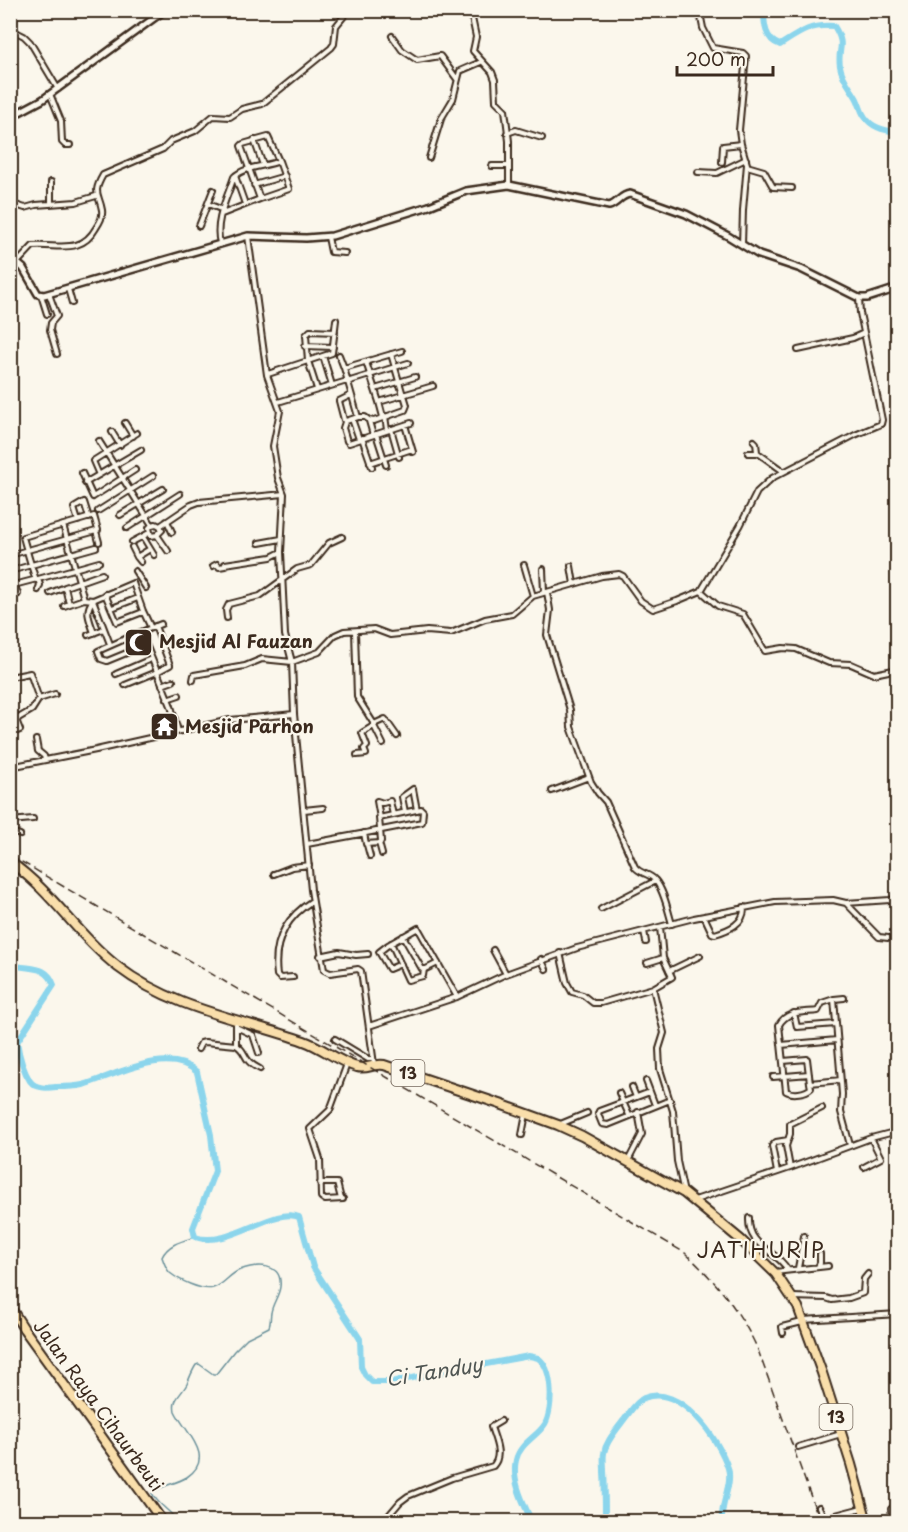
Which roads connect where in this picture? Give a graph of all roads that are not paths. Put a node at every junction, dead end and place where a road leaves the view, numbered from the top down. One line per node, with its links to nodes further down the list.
1 (165, 10): 9 (street)
2 (349, 10): 35 (street)
3 (473, 10): 7 (street)
4 (691, 10): 15 (street)
5 (10, 29): 9 (street)
6 (392, 36): 8 (street)
7 (482, 62): 8 (street); 12 (street)
8 (458, 80): 17 (street)
9 (58, 89): 10 (street)
10 (50, 94): 11 (street); 16 (street)
11 (10, 117)
12 (507, 133): 13 (street); 23 (street)
13 (542, 138)
14 (254, 140): 18 (street); 21 (street); 24 (street)
15 (741, 144): 19 (street); 20 (street)
16 (70, 145)
17 (429, 158)
18 (279, 161): 21 (street); 27 (street)
19 (722, 162)
20 (747, 163): 25 (street); 33 (street); 46 (street)
21 (263, 165): 24 (street)
22 (492, 166): 23 (street)
23 (509, 166): 32 (street)
24 (249, 170): 26 (street); 31 (street)
25 (698, 172)
26 (235, 176): 29 (street); 30 (street)
27 (285, 176): 31 (street); 36 (street)
28 (51, 182): 38 (street)
29 (231, 185): 30 (street); 41 (street)
30 (238, 185): 40 (street)
31 (254, 185): 36 (street)
32 (509, 185): 44 (street); 46 (street)
33 (792, 188)
34 (213, 189): 39 (street)
35 (96, 196): 38 (street); 48 (street)
36 (260, 199): 40 (street)
37 (10, 203): 38 (street)
38 (51, 204)
39 (208, 204): 41 (street); 42 (street)
40 (245, 204): 41 (street)
41 (223, 212): 45 (street)
42 (199, 226)
43 (248, 236): 44 (street); 45 (street); 72 (street)
44 (328, 237): 47 (street)
45 (220, 243): 50 (street)
46 (742, 245): 53 (street)
47 (345, 253)
48 (14, 262): 52 (street)
49 (897, 288): 53 (street)
50 (68, 289): 51 (street); 54 (street)
51 (49, 294): 52 (street); 63 (street)
52 (41, 296): 55 (street)
53 (859, 298): 58 (street)
54 (72, 303)
55 (47, 314)
56 (336, 320): 57 (street)
57 (335, 332): 59 (street); 60 (street)
58 (864, 333): 61 (street); 109 (street)
59 (305, 346): 60 (street); 67 (street)
60 (333, 347): 66 (street)
61 (798, 350)
62 (402, 351): 64 (street)
63 (57, 354)
64 (390, 354): 68 (street); 71 (street)
65 (339, 355): 70 (street)
66 (323, 356): 67 (street); 77 (street)
67 (308, 361): 72 (street); 79 (street)
68 (366, 362): 70 (street); 73 (street)
69 (408, 363): 71 (street)
70 (344, 368): 75 (street)
71 (394, 368): 73 (street); 76 (street)
72 (267, 375): 83 (street)
73 (370, 375): 75 (street); 80 (street)
74 (415, 377): 76 (street)
75 (347, 382): 77 (street); 81 (street)
76 (399, 382): 80 (street); 82 (street)
77 (332, 385): 79 (street)
78 (434, 386): 82 (street)
79 (317, 389): 83 (street)
80 (375, 389): 84 (street)
81 (351, 395): 85 (street); 89 (street)
82 (404, 395): 84 (street); 86 (street)
83 (278, 402): 118 (street)
84 (379, 402): 86 (street)
85 (358, 417): 87 (street); 88 (street)
86 (384, 417): 88 (street); 93 (street)
87 (352, 419): 89 (street); 96 (street)
88 (369, 420): 95 (street)
89 (345, 422): 96 (street)
90 (125, 423): 99 (street)
91 (411, 423): 92 (street)
92 (405, 425): 93 (street); 104 (street)
93 (389, 430): 95 (street); 104 (street)
94 (112, 432): 99 (street)
95 (375, 434): 96 (street); 105 (street)
96 (361, 439): 105 (street)
97 (99, 441): 102 (street)
98 (754, 441): 101 (street)
99 (120, 445): 102 (street)
100 (141, 450): 106 (street)
101 (757, 452): 103 (street); 109 (street)
102 (107, 453): 106 (street); 111 (street)
103 (748, 453)
104 (399, 455): 105 (street)
105 (384, 458): 107 (street)
106 (114, 465): 111 (street); 113 (street)
107 (386, 465)
108 (135, 470): 113 (street)
109 (783, 471): 170 (street)
110 (82, 473): 114 (street)
111 (99, 475): 114 (street)
112 (153, 476): 116 (street)
113 (122, 478): 114 (street); 116 (street)
114 (85, 483)
115 (163, 489): 119 (street)
116 (130, 490): 119 (street); 120 (street)
117 (180, 494): 122 (street)
118 (284, 494): 125 (street); 136 (street)
119 (139, 503): 121 (street); 122 (street)
120 (98, 511)
121 (120, 515)
122 (146, 516): 127 (street); 129 (street)
123 (89, 518): 124 (street); 124 (street); 130 (street)
124 (78, 521): 126 (street)
125 (167, 521): 128 (street); 131 (street)
126 (63, 525): 137 (street); 142 (street)
127 (152, 525): 128 (street); 132 (street)
128 (160, 526): 133 (street)
129 (127, 528)
130 (96, 531): 137 (street); 138 (street)
131 (172, 532)
132 (149, 533): 133 (street); 134 (street)
133 (157, 535): 143 (street)
134 (143, 537): 141 (street); 148 (street)
135 (342, 537): 162 (street)
136 (281, 538): 139 (street); 144 (street)
137 (66, 539): 142 (street); 145 (street)
138 (99, 542)
139 (259, 543)
140 (96, 547): 145 (street)
141 (150, 549): 147 (street); 148 (street)
142 (27, 550): 146 (street); 151 (street)
143 (168, 551)
144 (281, 552): 153 (street); 162 (street)
145 (71, 554): 151 (street); 155 (street)
146 (10, 555)
147 (154, 555)
148 (137, 556): 150 (street)
149 (99, 562): 155 (street)
150 (141, 562)
151 (31, 565): 157 (street); 160 (street)
152 (524, 565): 174 (street)
153 (213, 566)
154 (571, 566): 165 (street)
155 (75, 569): 160 (street); 163 (street)
156 (543, 569): 171 (street)
157 (10, 571)
158 (135, 572): 161 (street)
159 (102, 574): 163 (street)
160 (37, 579): 167 (street); 169 (street)
161 (140, 580): 164 (street); 168 (street)
162 (283, 581): 182 (street); 197 (street)
163 (79, 583): 166 (street); 176 (street)
164 (133, 583): 173 (street); 175 (street)
165 (574, 584): 170 (street); 171 (street)
166 (65, 587): 172 (street); 178 (street)
167 (12, 588)
168 (146, 588)
169 (38, 590)
170 (701, 591): 198 (street)
171 (545, 592): 174 (street); 223 (street)
172 (50, 593)
173 (105, 594): 177 (street); 180 (street)
174 (533, 596): 188 (street)
175 (138, 598): 180 (street); 181 (street)
176 (84, 599): 177 (street); 178 (street)
177 (93, 600): 186 (street); 190 (street)
178 (69, 604): 179 (street)
179 (64, 606)
180 (112, 608): 183 (street)
181 (143, 612): 183 (street); 185 (street)
182 (227, 618)
183 (117, 622): 187 (street)
184 (161, 624): 185 (street)
185 (153, 627): 189 (street); 199 (street)
186 (104, 629): 190 (street); 193 (street)
187 (119, 630)
188 (355, 631): 197 (street); 214 (street)
189 (141, 632): 192 (street); 194 (street)
190 (94, 633): 191 (street)
191 (88, 634)
192 (130, 636): 193 (street); 195 (street)
193 (110, 644): 195 (street)
194 (146, 645): 195 (street); 196 (street)
195 (136, 649)
196 (151, 659): 199 (street); 200 (street)
197 (292, 662): 202 (street); 211 (street)
198 (897, 669)
199 (157, 672): 204 (street); 205 (street)
200 (116, 674)
201 (10, 677): 208 (street)
202 (193, 678)
203 (173, 681): 205 (street)
204 (125, 685)
205 (162, 685): 209 (street)
206 (55, 694): 208 (street)
207 (179, 695): 209 (street)
208 (39, 699): 212 (street)
209 (167, 699): 215 (street)
210 (11, 708): 212 (street)
211 (294, 714): 215 (street); 226 (street)
212 (17, 720): 213 (street); 216 (street)
213 (10, 723)
214 (375, 725): 217 (street); 219 (street); 220 (street)
215 (177, 731): 221 (street)
216 (10, 734)
217 (396, 736)
218 (36, 740): 221 (street)
219 (383, 744)
220 (357, 755)
221 (45, 760): 222 (street)
222 (10, 766)
223 (589, 777): 224 (street); 245 (street)
224 (552, 791)
225 (322, 808): 226 (street)
226 (304, 810): 238 (street)
227 (417, 810): 228 (street); 228 (street); 233 (street)
228 (405, 812): 229 (street)
229 (393, 815): 230 (street); 230 (street)
230 (380, 818): 233 (street)
231 (33, 819): 232 (street)
232 (10, 821)
233 (379, 830): 235 (street); 237 (street)
234 (10, 831): 236 (street)
235 (364, 833): 238 (street); 239 (street)
236 (20, 835)
237 (379, 843): 239 (street); 240 (street)
238 (307, 844): 243 (street)
239 (367, 845): 241 (street)
240 (382, 854)
241 (370, 856)
242 (10, 862): 279 (highway, 13)
243 (309, 865): 244 (street); 247 (street)
244 (273, 874)
245 (655, 881): 250 (street); 252 (street)
246 (897, 897): 248 (street)
247 (312, 901): 262 (street); 273 (street)
248 (846, 903): 249 (street); 256 (street)
249 (744, 907): 251 (street); 251 (street)
250 (601, 909)
251 (704, 916): 252 (street)
252 (672, 924): 253 (street)
253 (660, 927): 254 (street); 264 (street)
254 (644, 931): 257 (street); 260 (street)
255 (403, 936): 258 (street); 266 (street); 269 (street)
256 (897, 939)
257 (646, 942)
258 (391, 943): 268 (street); 268 (street)
259 (493, 950): 272 (street)
260 (560, 953): 265 (street); 274 (street)
261 (368, 954): 262 (street)
262 (320, 956): 281 (street)
263 (700, 956): 271 (street)
264 (663, 958): 267 (street); 271 (street)
265 (541, 959): 270 (street); 272 (street)
266 (438, 963): 269 (street); 275 (street)
267 (647, 963)
268 (401, 964): 269 (street)
269 (424, 969)
270 (546, 969)
271 (669, 971): 274 (street)
272 (506, 974): 275 (street)
273 (293, 977)
274 (653, 988): 302 (street)
275 (457, 997): 281 (street)
276 (844, 998): 277 (street)
277 (834, 999): 278 (street); 280 (street)
278 (794, 1013): 280 (street); 285 (street)
279 (236, 1024): 284 (street); 287 (street); 290 (highway, 13)
280 (836, 1024): 283 (street)
281 (369, 1026): 289 (street)
282 (335, 1039): 289 (street)
283 (837, 1040): 285 (street); 295 (street)
284 (236, 1045): 286 (street); 291 (street)
285 (781, 1045): 288 (street)
286 (198, 1049)
287 (259, 1053)
288 (782, 1061): 292 (street); 293 (street)
289 (373, 1062): 290 (highway, 13); 308 (highway, 13)
290 (348, 1063): 320 (street)
291 (260, 1069)
292 (809, 1074): 293 (street); 297 (street)
293 (783, 1076): 294 (street); 297 (street)
294 (773, 1077)
295 (841, 1080): 297 (street); 315 (street)
296 (646, 1081): 299 (street)
297 (810, 1083)
298 (632, 1087): 301 (street)
299 (650, 1092): 301 (street); 304 (street)
300 (619, 1093): 303 (street)
301 (636, 1097): 303 (street)
302 (670, 1100): 304 (street); 321 (street)
303 (622, 1102): 309 (street); 309 (street)
304 (655, 1105): 306 (street)
305 (822, 1108): 314 (street)
306 (638, 1112): 309 (street); 316 (street)
307 (587, 1113): 310 (street)
308 (527, 1114): 310 (highway, 13); 312 (street)
309 (628, 1115)
310 (558, 1125): 316 (highway, 13)
311 (897, 1131): 313 (street)
312 (522, 1135)
313 (871, 1138): 315 (street); 317 (street)
314 (788, 1140): 318 (street); 319 (street)
315 (850, 1145): 318 (street)
316 (628, 1161): 321 (highway, 13)
317 (864, 1167)
318 (789, 1168): 319 (street)
319 (777, 1172): 322 (street)
320 (320, 1183): 320 (street)
321 (684, 1193): 322 (highway, 13)
322 (695, 1200): 330 (highway, 13)
323 (749, 1218): 329 (street)
324 (804, 1236): 328 (street)
325 (820, 1254): 327 (street)
326 (828, 1266): 327 (street)
327 (818, 1267): 328 (street)
328 (798, 1268): 329 (street)
329 (788, 1270): 330 (street)
330 (773, 1271): 332 (highway, 13)
331 (868, 1274): 332 (street)
332 (792, 1296): 335 (highway, 13)
333 (10, 1307): 343 (highway, Jalan Raya Cihaurbeuti)
334 (897, 1314): 335 (street)
335 (801, 1316): 336 (street); 338 (highway, 13)
336 (783, 1333)
337 (501, 1420): 344 (street)
338 (842, 1434): 339 (street); 342 (highway, 13)
339 (798, 1447)
340 (897, 1503): 346 (street)
341 (819, 1507): 342 (street)
342 (863, 1508): 345 (highway, 13)
343 (163, 1521)
344 (383, 1521)
345 (867, 1521)
346 (893, 1521)

